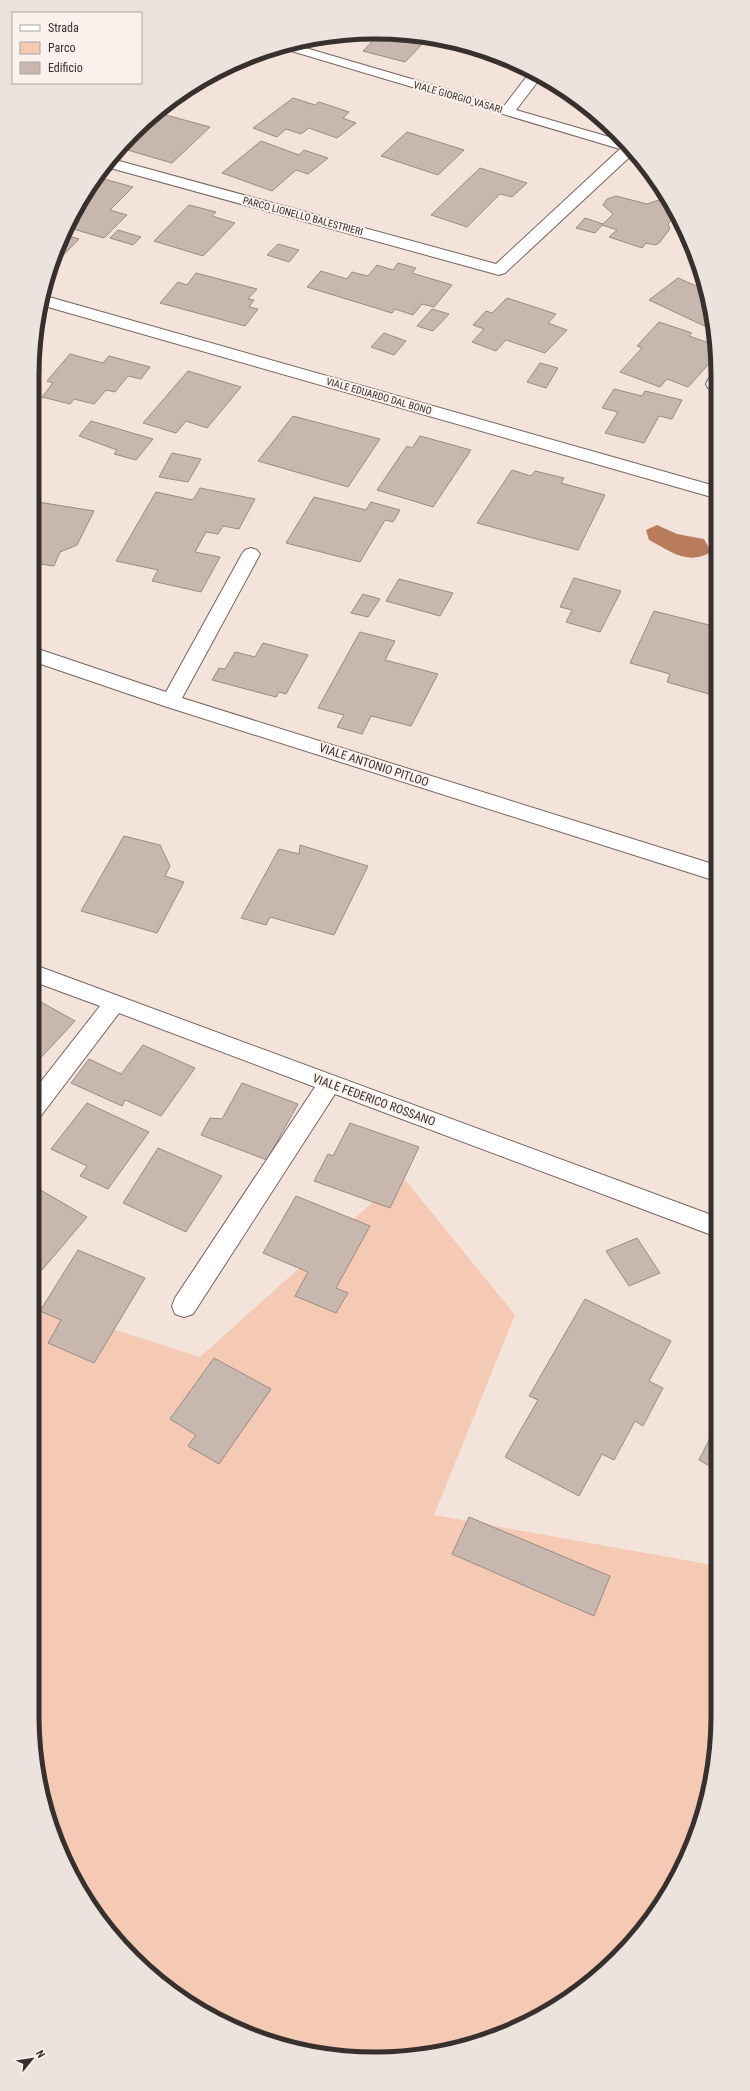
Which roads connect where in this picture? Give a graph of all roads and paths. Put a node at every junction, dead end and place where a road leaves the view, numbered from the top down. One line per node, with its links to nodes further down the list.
1 (293, 49): 3 (street, VIALE GIORGIO VASARI)
2 (533, 79): 3 (street)
3 (508, 111): 4 (street, VIALE GIORGIO VASARI)
4 (620, 145)
5 (627, 152): 6 (street, PARCO LIONELLO BALESTRIERI)
6 (113, 164)
7 (47, 301): 8 (street, VIALE EDUARDO DAL BONO)
8 (711, 491)
9 (251, 554): 11 (street)
10 (39, 656): 11 (street, VIALE ANTONIO PITLOO)
11 (171, 701): 12 (street, VIALE ANTONIO PITLOO)
12 (711, 871)
13 (39, 975): 14 (street, VIALE FEDERICO ROSSANO)
14 (115, 1003): 15 (street, VIALE FEDERICO ROSSANO); 16 (street)
15 (330, 1083): 17 (street, VIALE FEDERICO ROSSANO); 18 (street)
16 (39, 1101)
17 (711, 1225)
18 (184, 1306)

